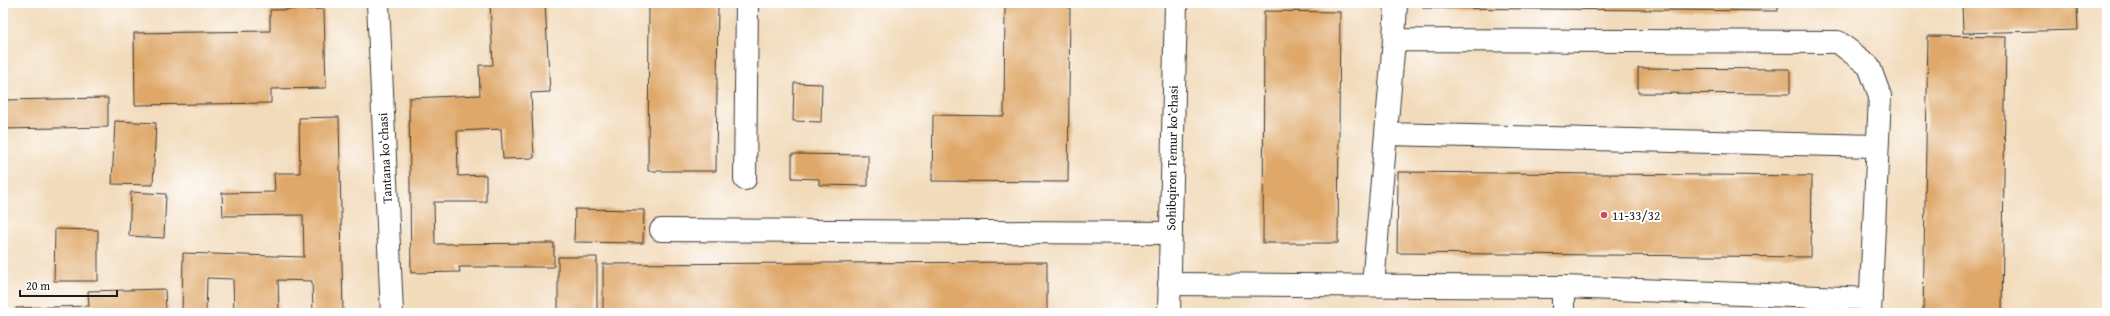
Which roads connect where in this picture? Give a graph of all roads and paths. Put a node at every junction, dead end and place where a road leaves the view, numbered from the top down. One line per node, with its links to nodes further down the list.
1 (378, 3): 15 (main road, Tantana koʻchasi)
2 (747, 3): 8 (main road)
3 (1176, 3): 10 (main road, Sohibqiron Temur koʻchasi)
4 (1396, 3): 5 (main road)
5 (1394, 40): 6 (main road); 7 (main road)
6 (1386, 134): 7 (main road); 12 (main road)
7 (1877, 146): 14 (main road)
8 (745, 179)
9 (661, 230): 10 (main road)
10 (1171, 233): 11 (main road, Sohibqiron Temur koʻchasi)
11 (1170, 284): 12 (main road); 16 (main road, Sohibqiron Temur koʻchasi)
12 (1373, 285): 13 (main road)
13 (1563, 287): 14 (main road); 17 (main road)
14 (1870, 306)
15 (392, 313)
16 (1169, 313)
17 (1563, 313)

